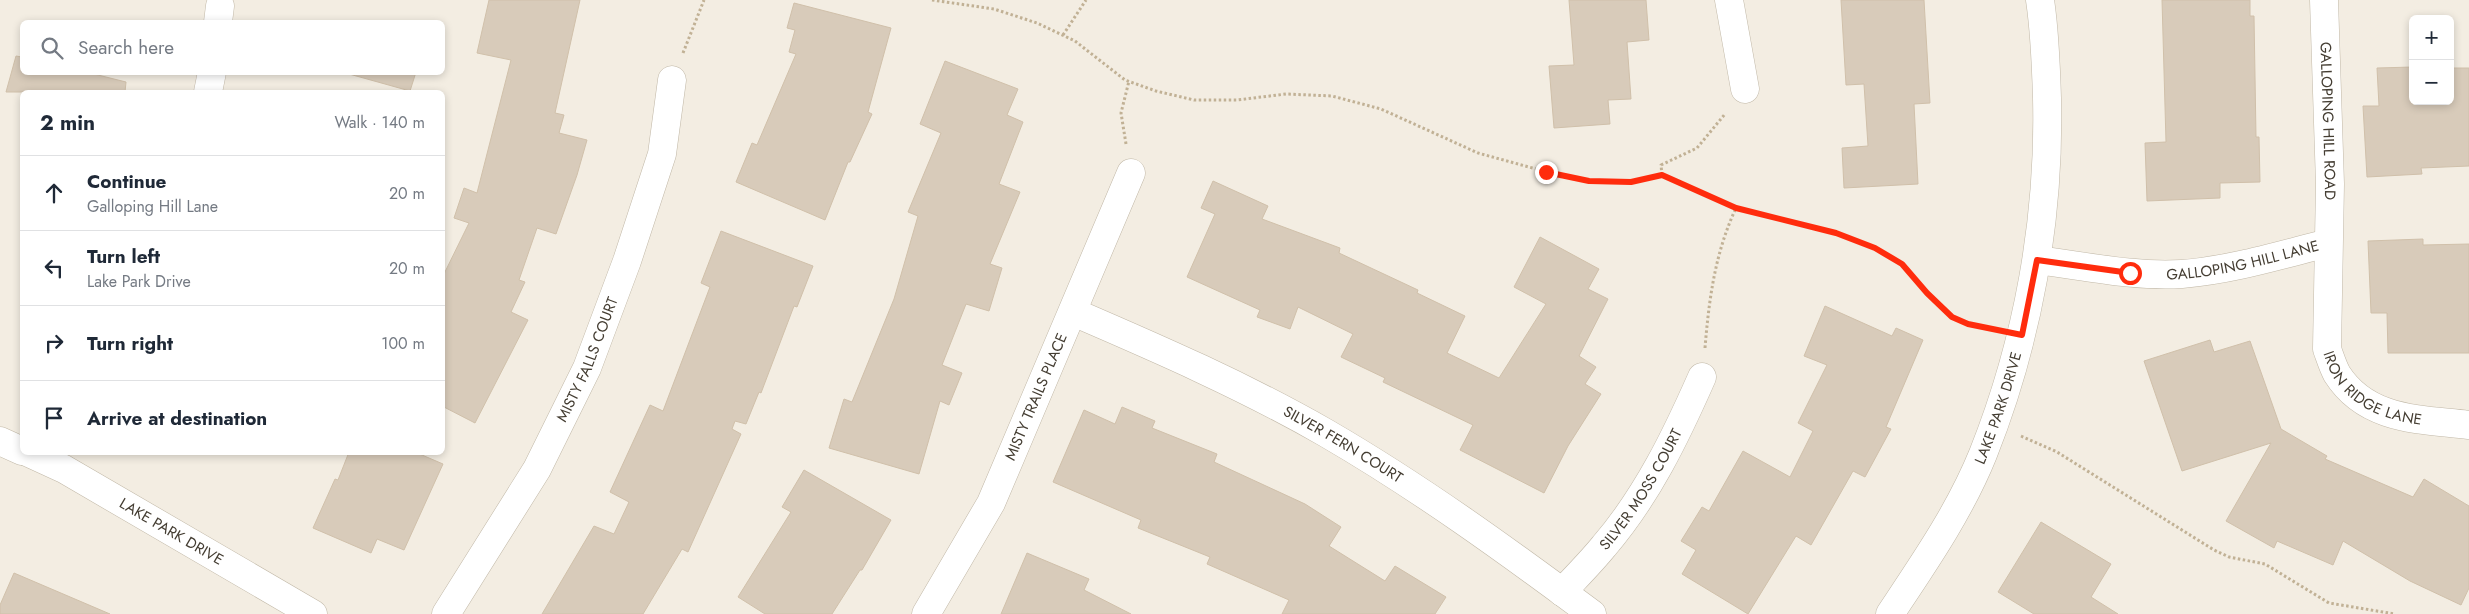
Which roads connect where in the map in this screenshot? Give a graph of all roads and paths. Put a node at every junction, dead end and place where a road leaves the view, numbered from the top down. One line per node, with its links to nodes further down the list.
1 (704, 0): 9 (path)
2 (932, 0): 7 (path)
3 (1086, 0): 7 (path)
4 (1729, 0): 11 (street)
5 (2040, 0): 17 (street, LAKE PARK DRIVE)
6 (2324, 0): 16 (street, GALLOPING HILL ROAD)
7 (1063, 35): 10 (path)
8 (211, 75): 12 (street)
9 (672, 80): 29 (street, MISTY FALLS COURT)
10 (1129, 81): 13 (path); 14 (path)
11 (1745, 89): 14 (path)
12 (208, 90)
13 (1130, 173): 18 (street, MISTY TRAILS PLACE)
14 (1662, 175): 15 (path)
15 (1736, 208): 19 (path); 20 (path)
16 (2328, 243): 17 (street, GALLOPING HILL LANE); 22 (street, IRON RIDGE LANE)
17 (2037, 260): 19 (street, LAKE PARK DRIVE)
18 (1073, 312): 27 (street, SILVER FERN COURT); 30 (street, MISTY TRAILS PLACE)
19 (2022, 335): 21 (street, LAKE PARK DRIVE)
20 (1702, 377): 27 (street, SILVER MOSS COURT)
21 (1993, 425): 32 (street, LAKE PARK DRIVE); 33 (path)
22 (2469, 425)
23 (0, 441): 24 (street)
24 (20, 450)
25 (40, 455): 26 (street, LAKE PARK DRIVE)
26 (67, 461): 28 (street, LAKE PARK DRIVE)
27 (1562, 592): 31 (street, SILVER FERN COURT)
28 (313, 614)
29 (446, 614)
30 (926, 614)
31 (1592, 614)
32 (1890, 614)
33 (2395, 614)

